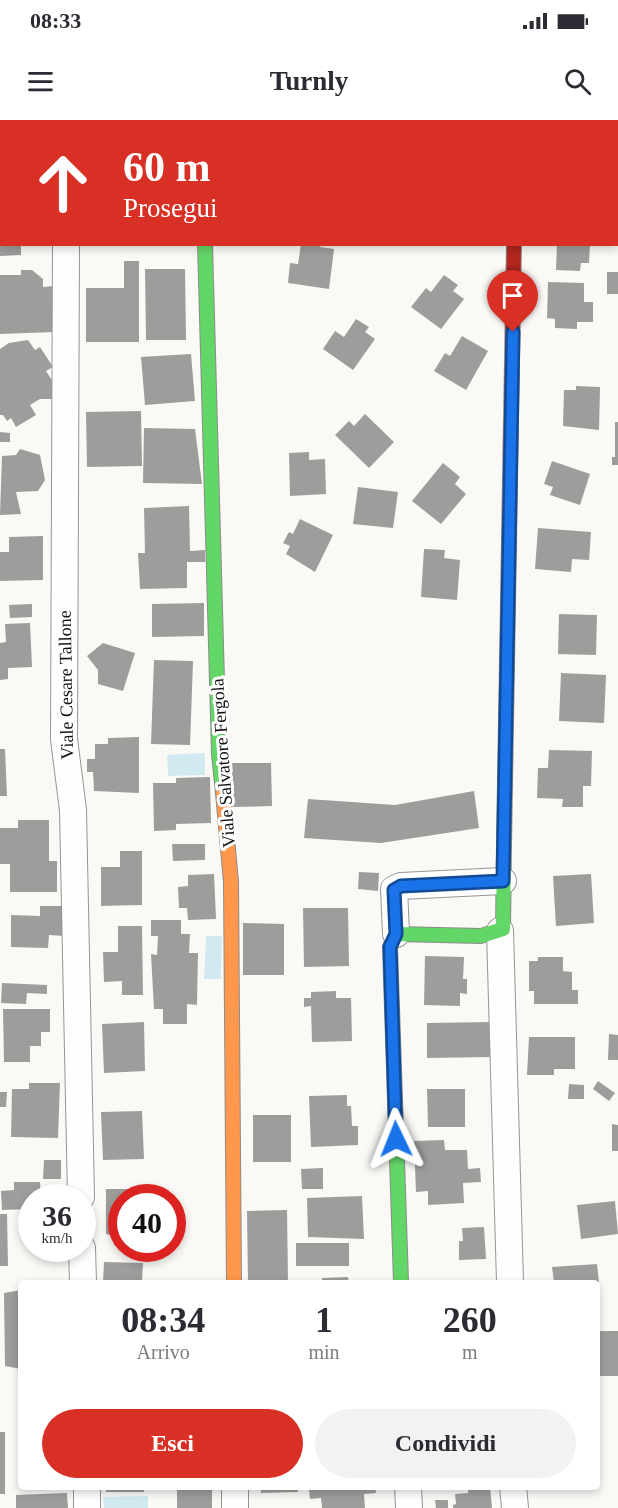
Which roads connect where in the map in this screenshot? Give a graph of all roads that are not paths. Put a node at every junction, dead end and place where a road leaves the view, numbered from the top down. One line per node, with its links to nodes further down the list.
1 (66, 246): 7 (street, Viale Cesare Tallone)
2 (205, 246): 10 (street, Viale Salvatore Fergola)
3 (514, 246): 4 (street)
4 (503, 881): 5 (street); 6 (street)
5 (500, 931): 6 (street); 12 (street)
6 (396, 934): 11 (street)
7 (81, 1184)
8 (82, 1262): 9 (street)
9 (83, 1280)
10 (234, 1280)
11 (401, 1280)
12 (510, 1280)
13 (87, 1490): 17 (street)
14 (235, 1490): 18 (street)
15 (408, 1490): 19 (street)
16 (513, 1490): 20 (street)
17 (87, 1508)
18 (235, 1508)
19 (409, 1508)
20 (515, 1508)

